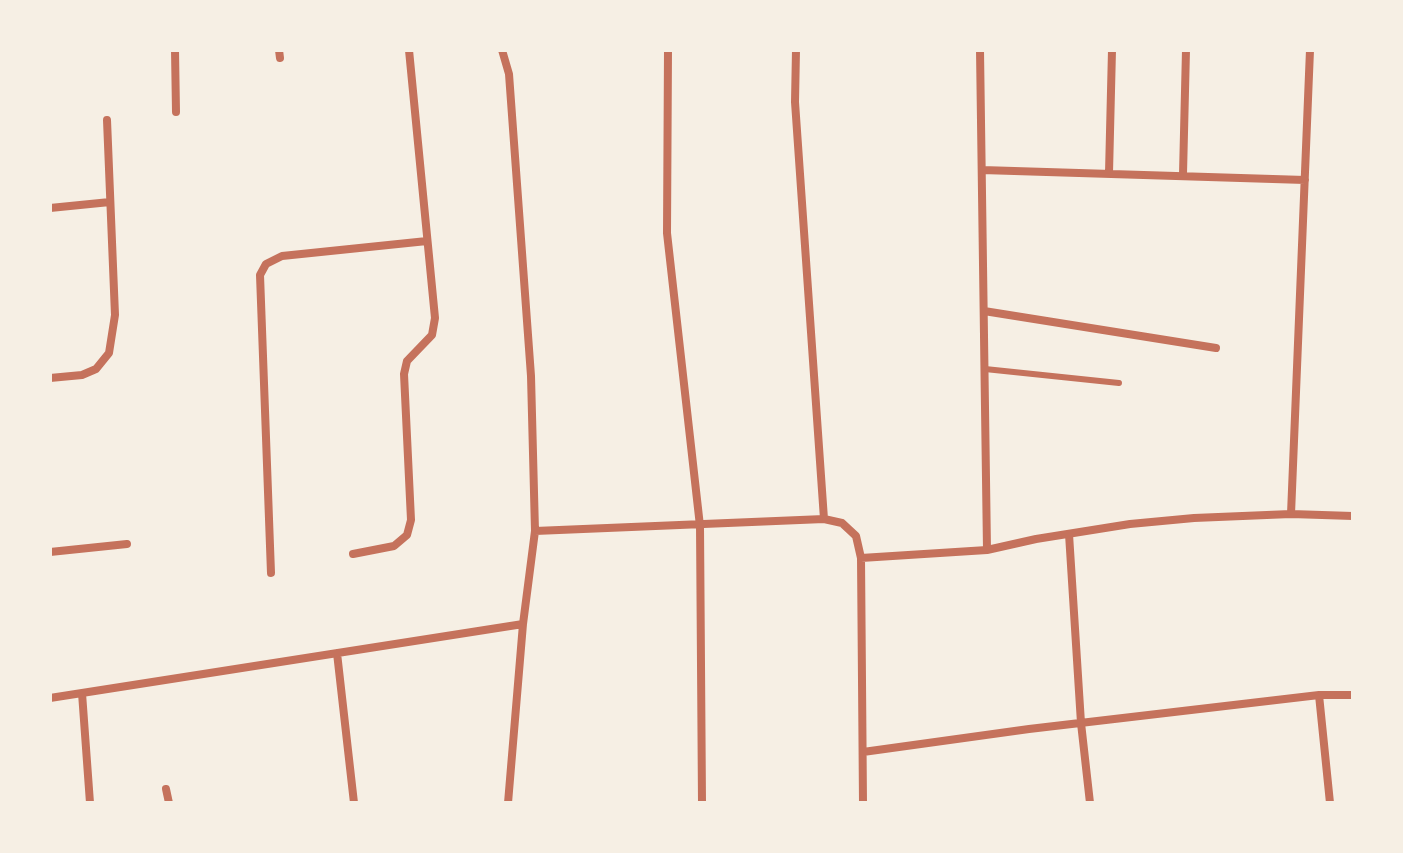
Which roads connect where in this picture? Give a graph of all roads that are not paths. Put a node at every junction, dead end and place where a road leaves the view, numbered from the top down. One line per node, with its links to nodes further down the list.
1 (175, 50): 10 (street)
2 (409, 50): 18 (street)
3 (502, 50): 28 (street)
4 (668, 50): 27 (street)
5 (796, 50): 26 (street)
6 (980, 50): 12 (street)
7 (1112, 50): 13 (street)
8 (1186, 50): 14 (street)
9 (1310, 50): 15 (street)
10 (176, 112)
11 (107, 120): 16 (street)
12 (982, 170): 13 (street); 19 (street)
13 (1109, 173): 14 (street)
14 (1183, 174): 15 (street)
15 (1305, 180): 24 (street)
16 (110, 202): 17 (street); 22 (street)
17 (50, 208)
18 (427, 241): 33 (street); 35 (street)
19 (984, 311): 20 (street); 21 (street)
20 (1216, 348)
21 (985, 369): 23 (lane); 31 (street)
22 (50, 378)
23 (1119, 383)
24 (1291, 514): 25 (street); 29 (street)
25 (1353, 516)
26 (824, 519): 27 (street); 34 (street)
27 (700, 526): 28 (street); 49 (street)
28 (535, 531): 36 (street)
29 (1069, 534): 31 (street); 42 (street)
30 (127, 544): 32 (street)
31 (987, 550): 34 (street)
32 (50, 552)
33 (353, 554)
34 (861, 558): 43 (street)
35 (271, 573)
36 (523, 624): 37 (street); 48 (street)
37 (337, 653): 38 (street); 47 (street)
38 (82, 693): 41 (street); 45 (street)
39 (1319, 695): 40 (street); 42 (street); 52 (street)
40 (1353, 695)
41 (50, 698)
42 (1081, 723): 43 (street); 51 (street)
43 (863, 752): 50 (street)
44 (166, 789): 46 (street)
45 (90, 803)
46 (169, 803)
47 (354, 803)
48 (508, 803)
49 (702, 803)
50 (863, 803)
51 (1090, 803)
52 (1330, 803)

